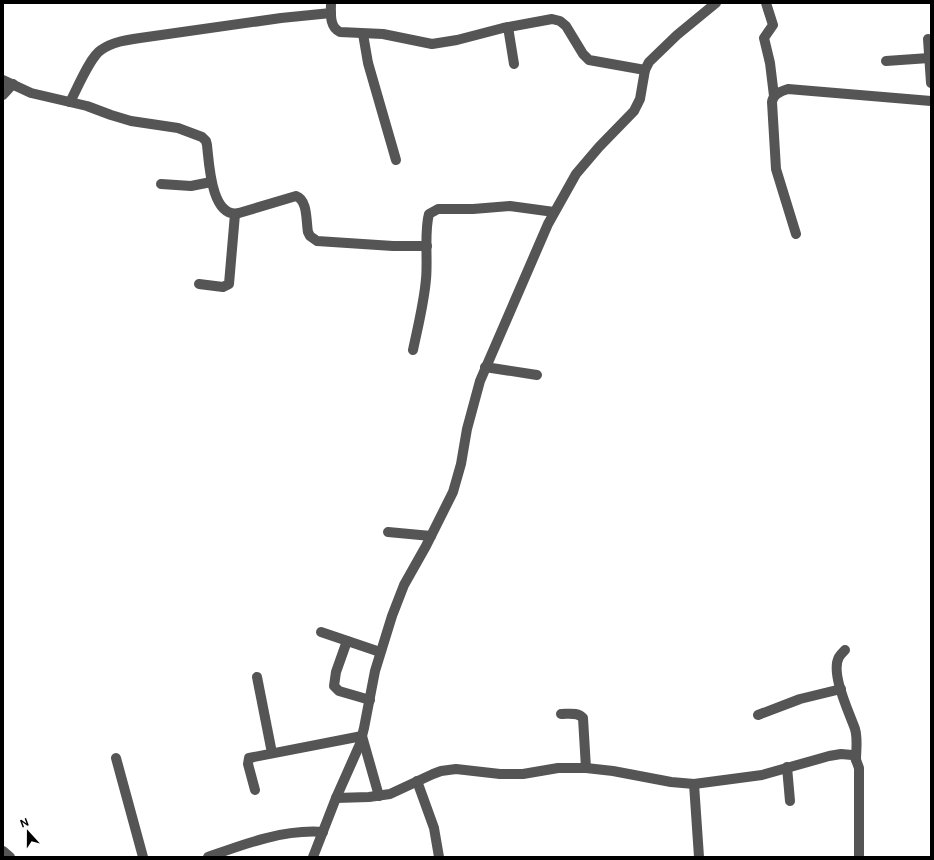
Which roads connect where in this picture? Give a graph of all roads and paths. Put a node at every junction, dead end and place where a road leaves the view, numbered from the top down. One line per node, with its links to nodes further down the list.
1 (716, 3): 10 (street)
2 (766, 3): 15 (street)
3 (331, 8): 5 (street); 17 (street)
4 (508, 27): 5 (street); 9 (street); 10 (street)
5 (363, 34): 18 (street)
6 (928, 39): 7 (street)
7 (929, 58): 8 (street); 12 (street)
8 (886, 61)
9 (514, 64)
10 (645, 70): 21 (street)
11 (3, 80): 13 (street)
12 (931, 83)
13 (13, 84): 14 (street); 17 (street)
14 (3, 95)
15 (774, 96): 16 (street); 23 (street)
16 (931, 101)
17 (70, 102): 19 (street)
18 (396, 160)
19 (211, 182): 20 (street); 22 (street)
20 (161, 184)
21 (554, 212): 24 (street); 27 (street)
22 (235, 214): 24 (street); 25 (street)
23 (796, 234)
24 (427, 246): 26 (street)
25 (199, 284)
26 (413, 350)
27 (485, 367): 28 (street); 30 (street)
28 (537, 375)
29 (388, 532): 30 (street)
30 (431, 536): 34 (street)
31 (321, 632): 32 (street)
32 (347, 641): 34 (street); 37 (street)
33 (845, 650): 36 (street)
34 (380, 652): 37 (street)
35 (257, 677): 41 (street)
36 (841, 689): 39 (street); 43 (street)
37 (370, 700): 40 (street)
38 (561, 714): 45 (street)
39 (758, 715)
40 (362, 736): 41 (street); 49 (street); 50 (street)
41 (272, 753): 48 (street)
42 (116, 758): 55 (street)
43 (856, 760): 44 (street); 60 (street)
44 (787, 767): 47 (street); 51 (street)
45 (586, 768): 46 (street); 47 (street)
46 (417, 781): 49 (street); 58 (street)
47 (694, 784): 59 (street)
48 (255, 790)
49 (379, 796): 50 (street)
50 (336, 798): 52 (street)
51 (790, 801)
52 (323, 832): 56 (street); 57 (street)
53 (3, 851): 54 (street)
54 (10, 857)
55 (142, 857)
56 (208, 857)
57 (313, 857)
58 (439, 857)
59 (699, 857)
60 (859, 857)

